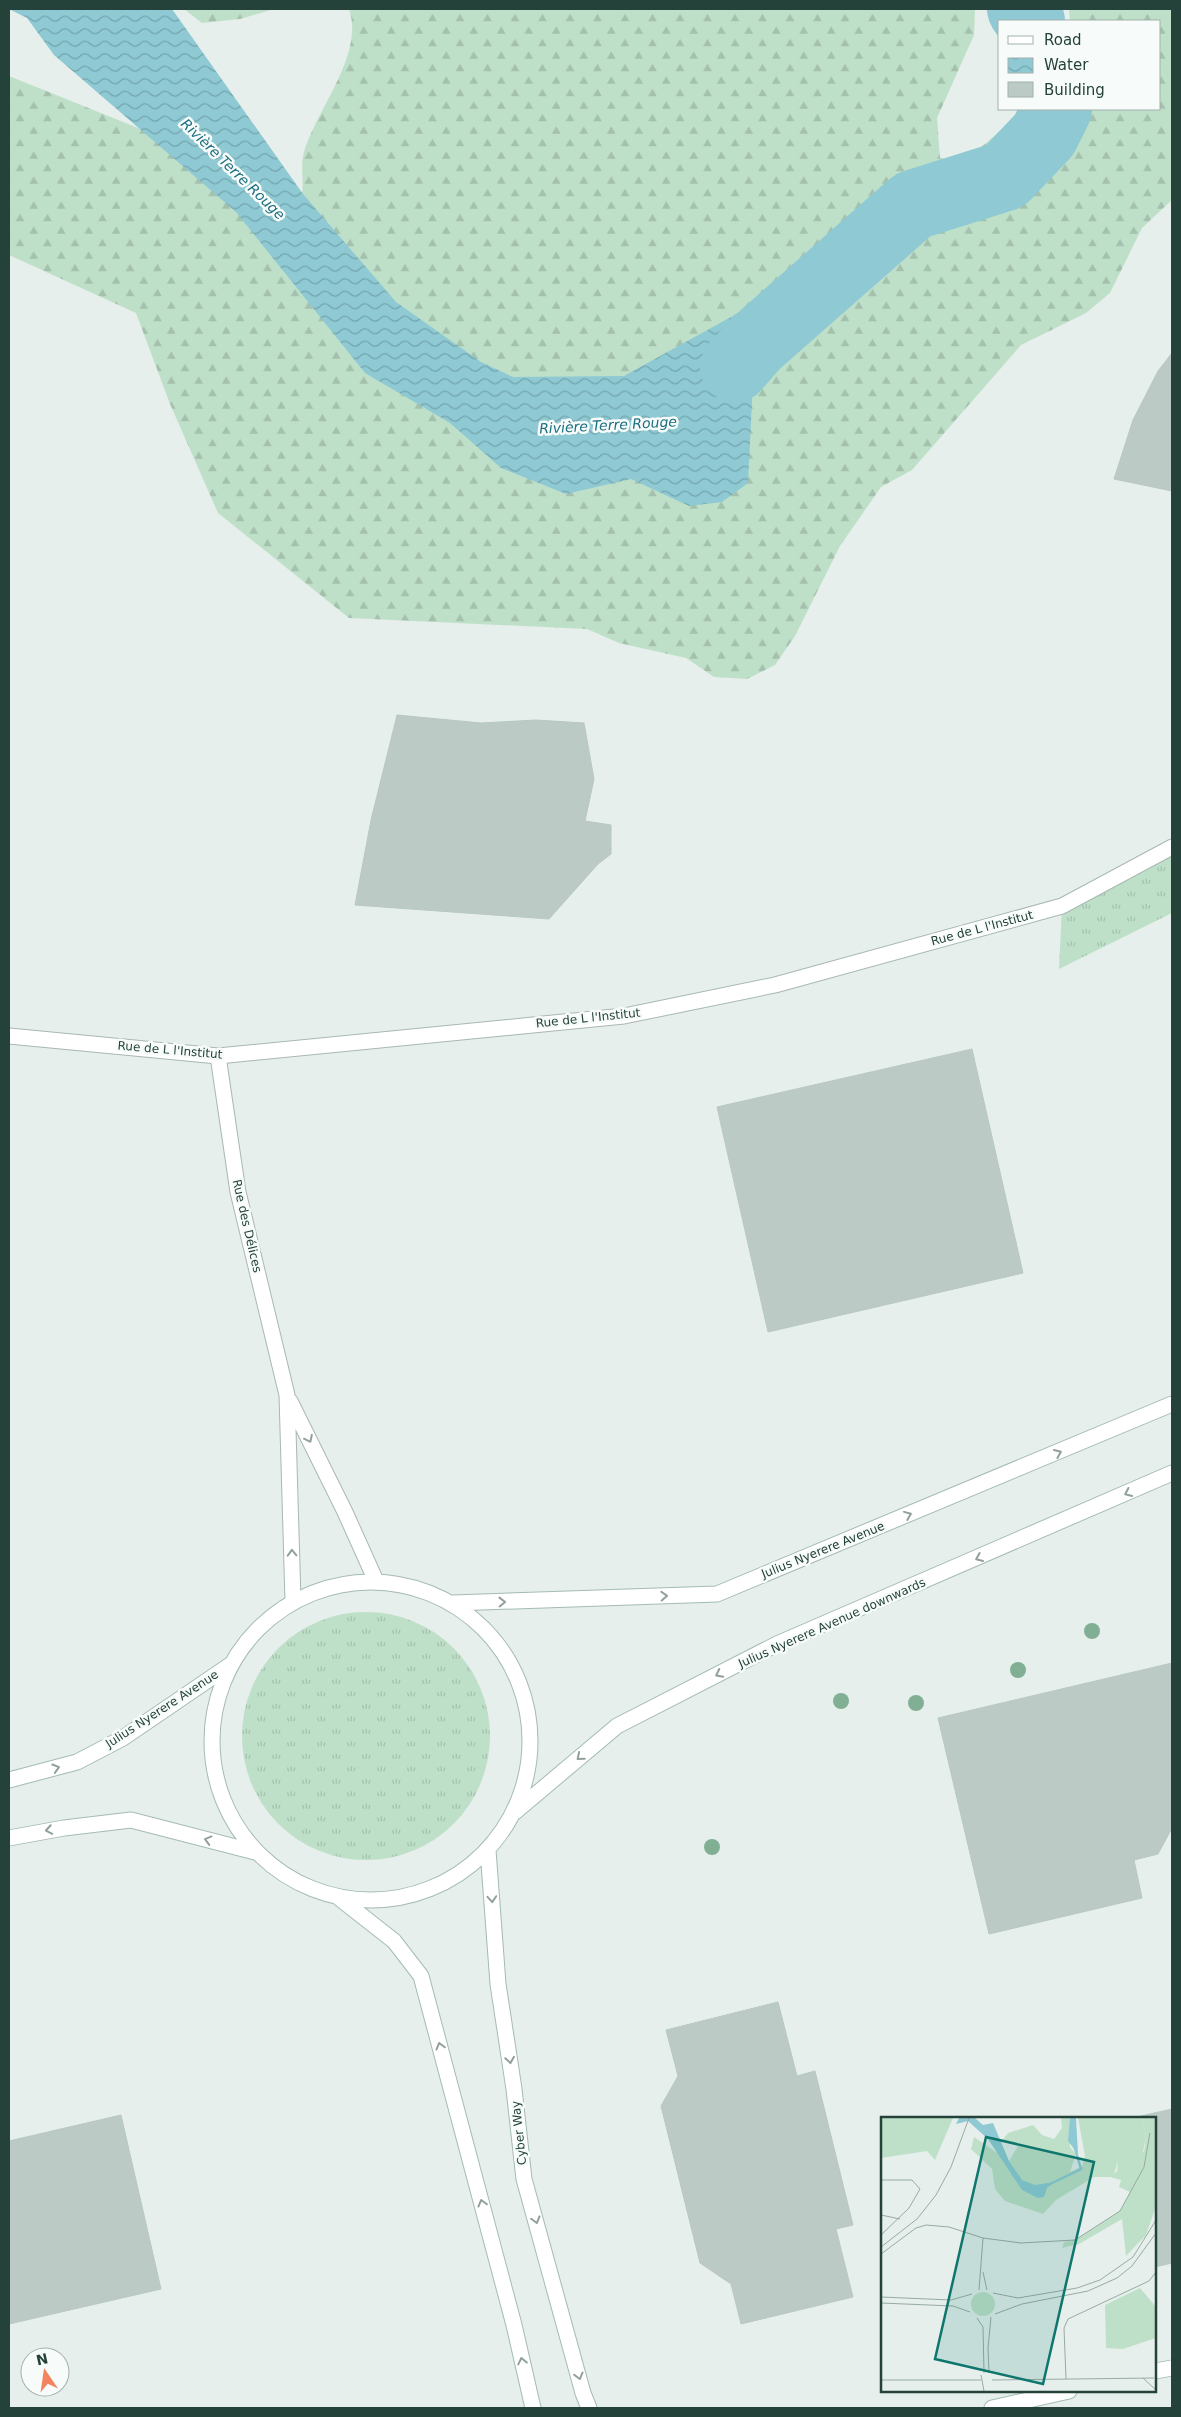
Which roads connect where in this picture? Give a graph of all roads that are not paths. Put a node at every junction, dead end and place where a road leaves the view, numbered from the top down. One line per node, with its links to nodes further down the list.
1 (1172, 848): 3 (street, Rue de L l'Institut)
2 (9, 1036): 3 (street, Rue de L l'Institut)
3 (218, 1056): 4 (street, Rue des Délices)
4 (287, 1395): 7 (street, Rue des Délices, one-way to 7); 8 (street, Rue des Délices, one-way to 4)
5 (1172, 1404): 9 (street, Julius Nyerere Avenue, one-way to 5)
6 (1172, 1473): 12 (street, Julius Nyerere Avenue downwards, one-way to 12)
7 (376, 1581): 8 (street); 9 (street)
8 (293, 1601): 10 (street)
9 (453, 1603): 12 (street)
10 (230, 1665): 11 (street, Julius Nyerere Avenue, one-way to 10); 15 (street)
11 (9, 1780)
12 (515, 1812): 14 (street)
13 (9, 1838): 15 (street, one-way to 13)
14 (488, 1850): 16 (street); 21 (street, Cyber Way, one-way to 21)
15 (256, 1852): 16 (street)
16 (338, 1897): 20 (street, one-way to 16)
17 (1172, 2368): 18 (street)
18 (1156, 2372)
19 (1064, 2392): 22 (street)
20 (533, 2408)
21 (590, 2408)
22 (992, 2408)

